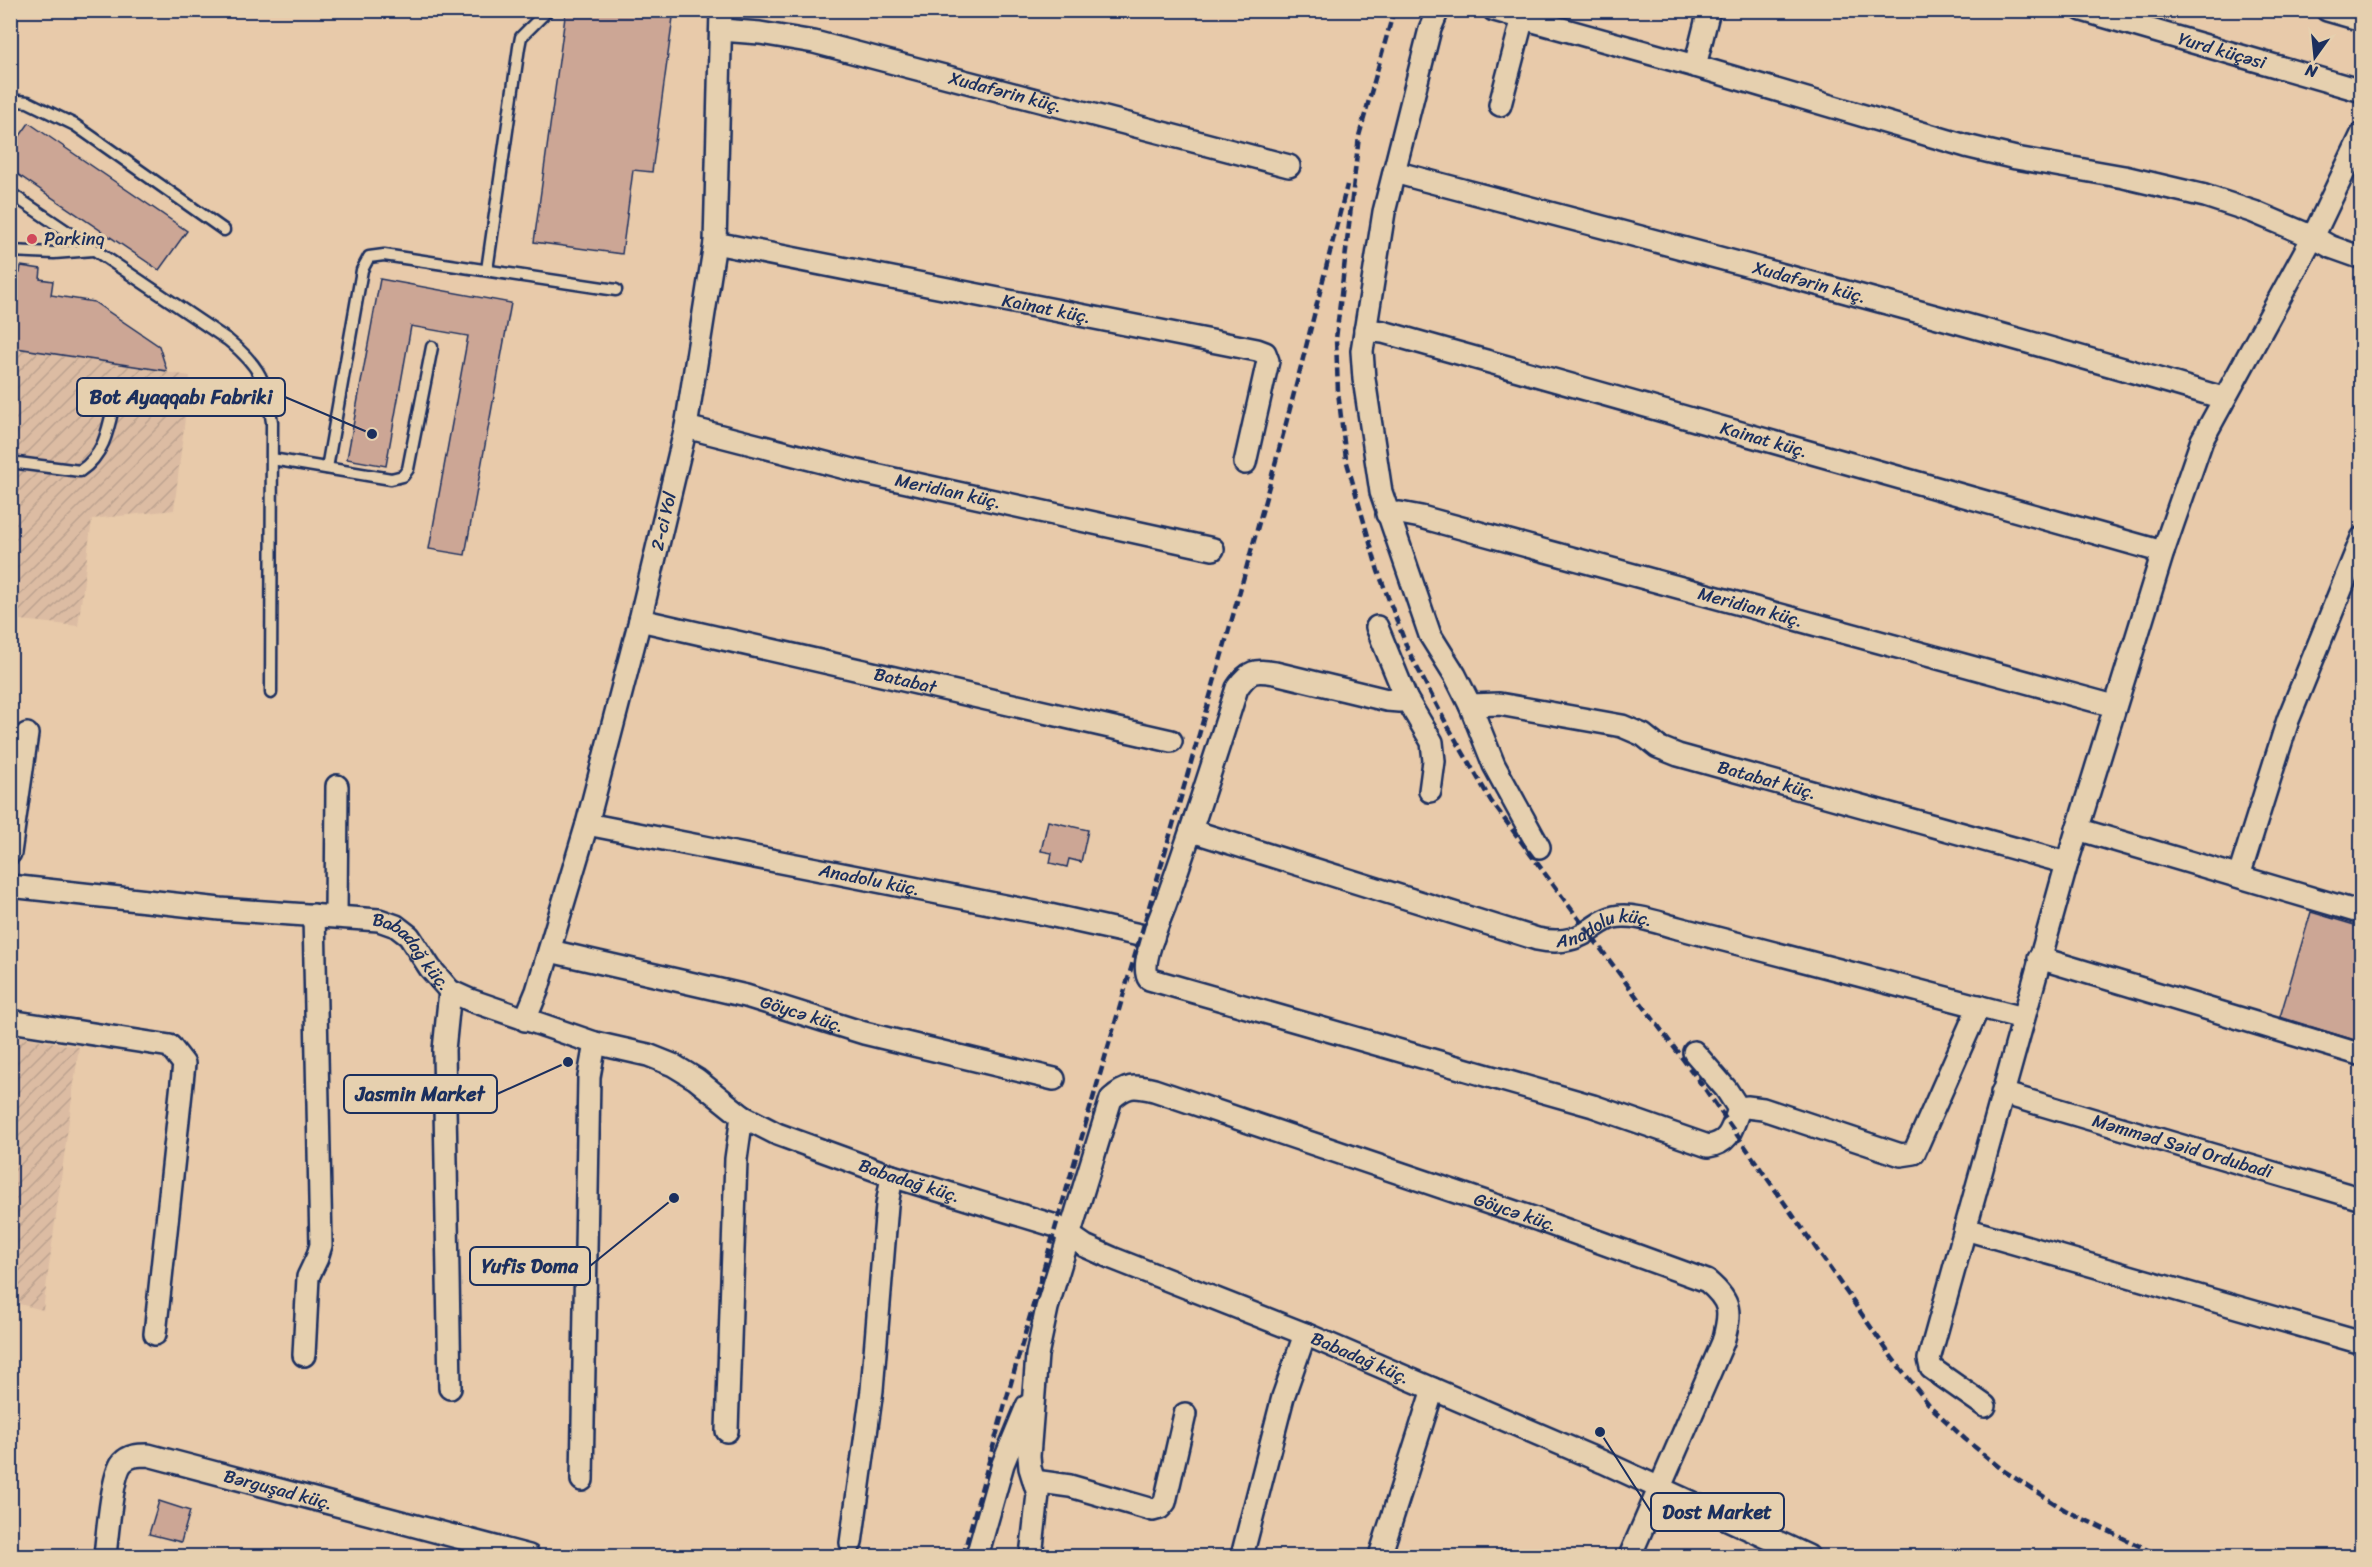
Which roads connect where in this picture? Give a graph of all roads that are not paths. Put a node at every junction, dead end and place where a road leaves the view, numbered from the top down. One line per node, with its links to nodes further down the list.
1 (548, 10): 24 (lane)
2 (1438, 10): 16 (street)
3 (1494, 10): 7 (street)
4 (1709, 10): 10 (street)
5 (2082, 10): 11 (street, Yurd küçəsi)
6 (2327, 10): 9 (street)
7 (1523, 17): 10 (street); 13 (street)
8 (721, 20): 15 (street, Xudafərin küç.); 20 (street, 2-ci Yol)
9 (2361, 20)
10 (1695, 66): 19 (street)
11 (2361, 91)
12 (10, 100): 18 (lane)
13 (1500, 105)
14 (2361, 134): 19 (street)
15 (1289, 166)
16 (1394, 172): 26 (street); 29 (street, Xudafərin küç.)
17 (10, 194): 21 (lane)
18 (224, 230)
19 (2313, 237): 23 (street); 29 (street)
20 (716, 243): 30 (street, 2-ci Yol); 33 (street, Kainat küç.)
21 (93, 250): 22 (lane); 31 (lane)
22 (10, 251)
23 (2361, 258)
24 (487, 270): 25 (lane); 34 (lane)
25 (616, 290)
26 (1365, 330): 35 (street); 38 (street, Kainat küç.)
27 (432, 347): 34 (lane)
28 (116, 394): 32 (lane)
29 (2223, 398): 38 (street)
30 (686, 428): 37 (street, Meridian küç.); 39 (street, 2-ci Yol)
31 (272, 459): 34 (lane); 41 (lane)
32 (10, 462)
33 (1245, 463)
34 (327, 468)
35 (1387, 514): 43 (street); 44 (street, Meridian küç.)
36 (2361, 538): 55 (street)
37 (1213, 549)
38 (2163, 552): 44 (street)
39 (640, 620): 46 (street, Batabat); 49 (street, 2-ci Yol)
40 (1377, 627): 42 (street)
41 (271, 693)
42 (1406, 698): 48 (street); 51 (street)
43 (1470, 705): 52 (street); 54 (street, Batabat küç.)
44 (2114, 706): 50 (street)
45 (27, 734): 53 (street)
46 (1171, 741)
47 (337, 786): 59 (street)
48 (1430, 791)
49 (587, 824): 60 (street, Anadolu küç.); 61 (street, 2-ci Yol)
50 (2077, 829): 54 (street); 55 (street)
51 (1192, 831): 60 (street); 64 (street, Anadolu küç.)
52 (1539, 847)
53 (10, 853)
54 (2067, 863): 62 (street)
55 (2239, 876): 57 (street)
56 (10, 886): 58 (street, Babadağ küç.)
57 (2361, 913)
58 (314, 915): 59 (street, Babadağ küç.); 82 (street)
59 (336, 916): 63 (street, Babadağ küç.)
60 (1153, 938): 73 (street)
61 (550, 951): 66 (street, 2-ci Yol); 71 (street, Göycə küç.)
62 (2038, 958): 65 (street); 70 (street)
63 (450, 991): 66 (street, Babadağ küç.); 83 (street)
64 (1979, 1006): 65 (street, Anadolu küç.); 73 (street)
65 (2022, 1018): 72 (street)
66 (525, 1020): 68 (street, Babadağ küç.)
67 (10, 1021): 79 (street)
68 (595, 1043): 74 (street, Babadağ küç.); 89 (street)
69 (1694, 1052): 73 (street)
70 (2361, 1055)
71 (1054, 1079)
72 (2002, 1093): 76 (street, Məmməd Səid Ordubadi); 77 (street)
73 (1739, 1109)
74 (742, 1116): 75 (street, Babadağ küç.); 88 (street)
75 (892, 1176): 78 (street, Babadağ küç.); 92 (street)
76 (2361, 1199)
77 (1965, 1229): 81 (street); 86 (street)
78 (1069, 1235): 80 (street, Babadağ küç.); 84 (street); 91 (street, Göycə küç.)
79 (155, 1334)
80 (1305, 1334): 85 (street, Babadağ küç.); 97 (street)
81 (2361, 1343)
82 (304, 1355)
83 (450, 1388)
84 (1034, 1389): 90 (street); 95 (street)
85 (1433, 1389): 91 (street, Babadağ küç.); 98 (street)
86 (1985, 1406)
87 (1185, 1414): 90 (street)
88 (727, 1431)
89 (582, 1480)
90 (1034, 1481): 96 (street)
91 (1659, 1488): 99 (street, Göycə küç.); 100 (street, Babadağ küç.)
92 (851, 1543)
93 (105, 1557): 94 (street, Bərguşad küç.)
94 (529, 1557)
95 (977, 1557)
96 (1031, 1557)
97 (1242, 1557)
98 (1380, 1557)
99 (1630, 1557)
100 (1808, 1557)

